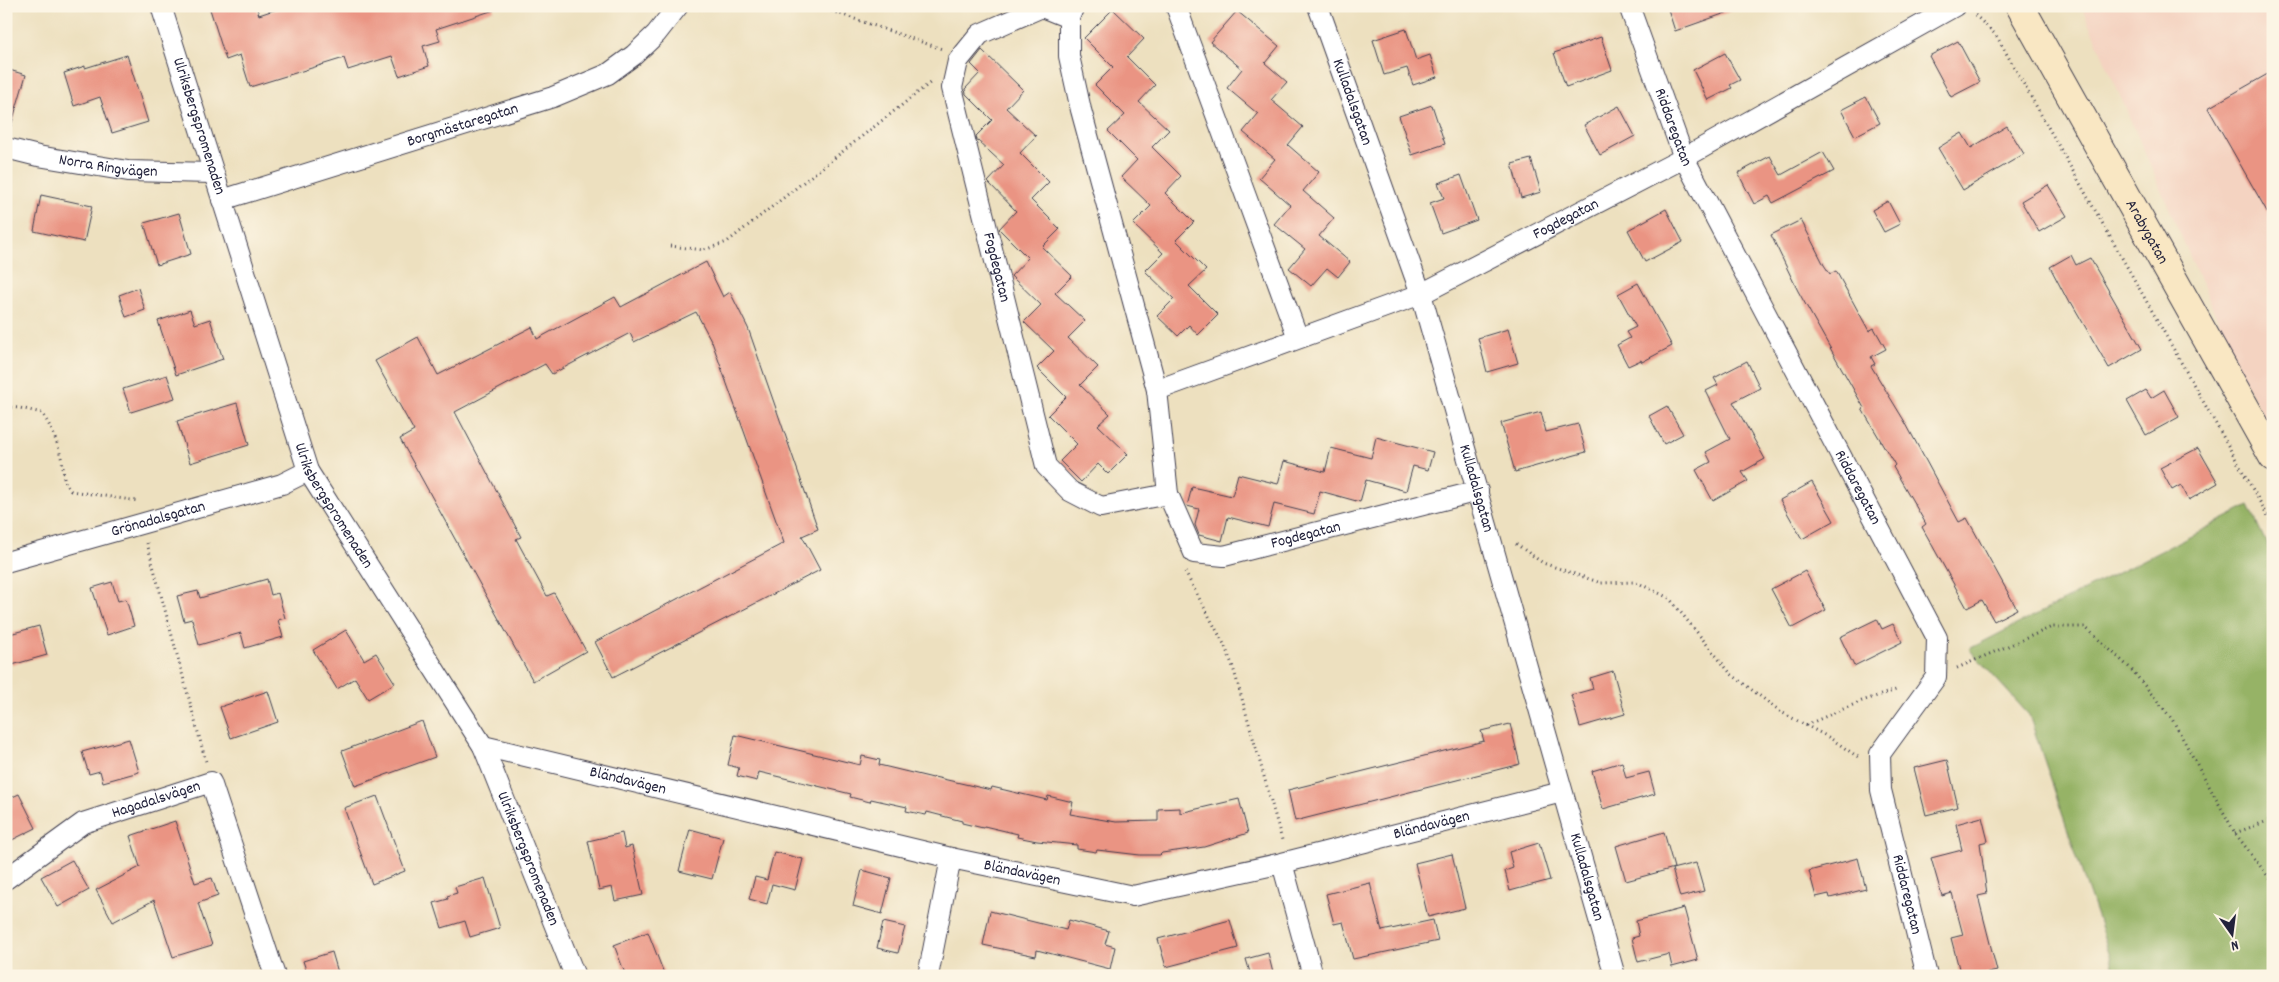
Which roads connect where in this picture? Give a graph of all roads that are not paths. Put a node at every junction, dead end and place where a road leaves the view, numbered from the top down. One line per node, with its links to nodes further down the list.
1 (161, 6): 11 (street, Ulriksbergspromenaden)
2 (678, 6): 12 (street, Borgmästaregatan)
3 (1176, 6): 14 (street)
4 (1318, 6): 13 (street, Kulladalsgatan)
5 (1629, 6): 10 (street, Riddaregatan)
6 (2020, 6): 16 (street, Arabygatan)
7 (1963, 9): 10 (street, Fogdegatan)
8 (1072, 12): 15 (street); 19 (street, Fogdegatan)
9 (6, 148): 11 (street, Norra Ringvägen)
10 (1684, 158): 13 (street, Fogdegatan); 31 (street, Riddaregatan)
11 (212, 173): 12 (street, Ulriksbergspromenaden)
12 (222, 200): 17 (street, Ulriksbergspromenaden)
13 (1421, 294): 14 (street, Fogdegatan); 18 (street, Kulladalsgatan)
14 (1298, 338): 15 (street, Fogdegatan)
15 (1157, 390): 19 (street)
16 (2273, 457)
17 (308, 471): 20 (street, Grönadalsgatan); 21 (street, Ulriksbergspromenaden)
18 (1478, 491): 19 (street, Fogdegatan); 22 (street, Kulladalsgatan)
19 (1168, 494)
20 (6, 562)
21 (483, 746): 23 (street, Bländavägen); 27 (street, Ulriksbergspromenaden)
22 (1562, 792): 24 (street, Bländavägen); 30 (street, Kulladalsgatan)
23 (951, 858): 24 (street, Bländavägen); 28 (street)
24 (1285, 862): 29 (street)
25 (6, 878): 26 (street, Hagadalsvägen)
26 (275, 976)
27 (575, 976)
28 (928, 976)
29 (1313, 976)
30 (1615, 976)
31 (1927, 976)

